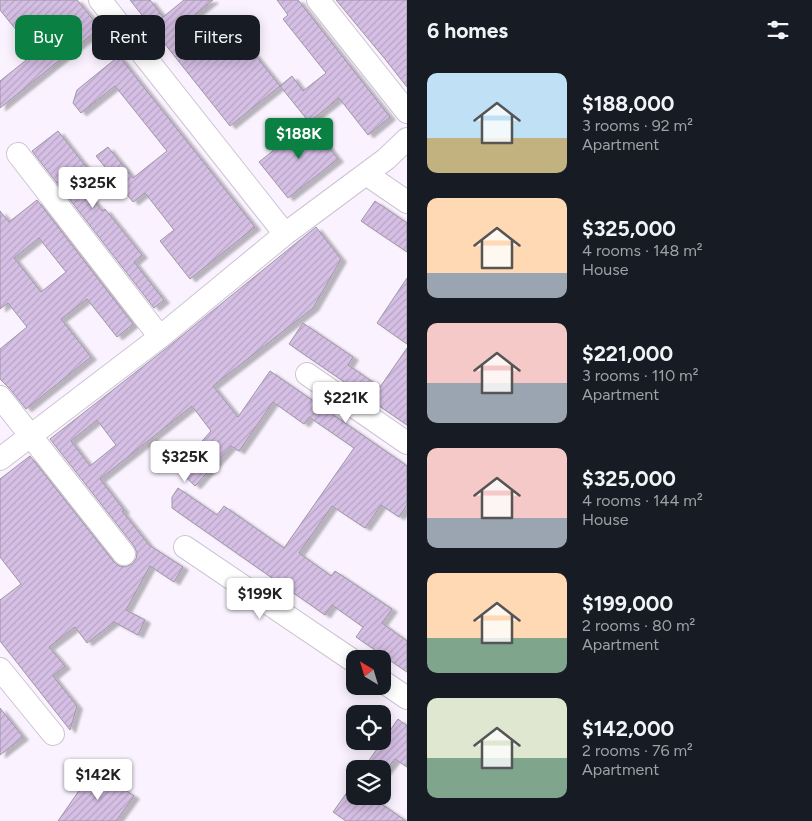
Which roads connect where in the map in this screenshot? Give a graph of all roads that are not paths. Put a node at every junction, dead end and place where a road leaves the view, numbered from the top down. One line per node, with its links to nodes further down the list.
1 (100, 0): 8 (street)
2 (318, 0): 3 (street)
3 (407, 112)
4 (407, 139): 6 (street)
5 (18, 154): 9 (street)
6 (366, 174): 7 (street); 8 (street)
7 (407, 202)
8 (285, 234): 9 (street)
9 (160, 337): 12 (street)
10 (307, 374): 13 (street)
11 (0, 397): 12 (street)
12 (30, 435): 14 (street); 16 (street)
13 (407, 443)
14 (0, 458)
15 (185, 547): 17 (street)
16 (124, 554)
17 (346, 656)
18 (0, 669): 21 (street)
19 (391, 687): 20 (street)
20 (407, 698)
21 (53, 734)

